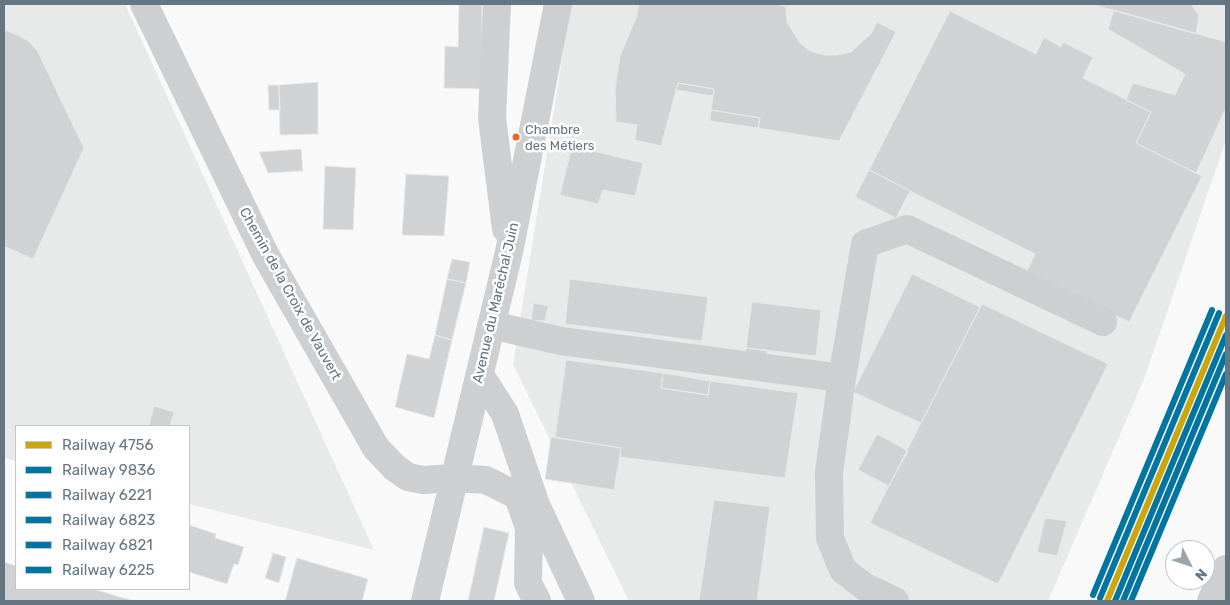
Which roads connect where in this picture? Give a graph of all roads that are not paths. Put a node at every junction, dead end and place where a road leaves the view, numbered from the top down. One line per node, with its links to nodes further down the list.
1 (144, 4): 9 (street, Chemin de la Croix de Vauvert)
2 (497, 4): 4 (street)
3 (558, 4): 4 (street, Avenue du Maréchal Juin)
4 (508, 252): 6 (street, Avenue du Maréchal Juin)
5 (1102, 322): 8 (street)
6 (491, 324): 7 (street, Avenue du Maréchal Juin); 8 (street)
7 (480, 375): 9 (street, Avenue du Maréchal Juin); 10 (street)
8 (842, 378): 15 (street)
9 (453, 478): 10 (street, Chemin de la Croix de Vauvert); 12 (street, Avenue du Maréchal Juin)
10 (527, 500): 13 (street); 14 (street)
11 (1226, 568): 16 (street)
12 (425, 601)
13 (536, 601)
14 (582, 601)
15 (895, 601)
16 (1211, 601)

